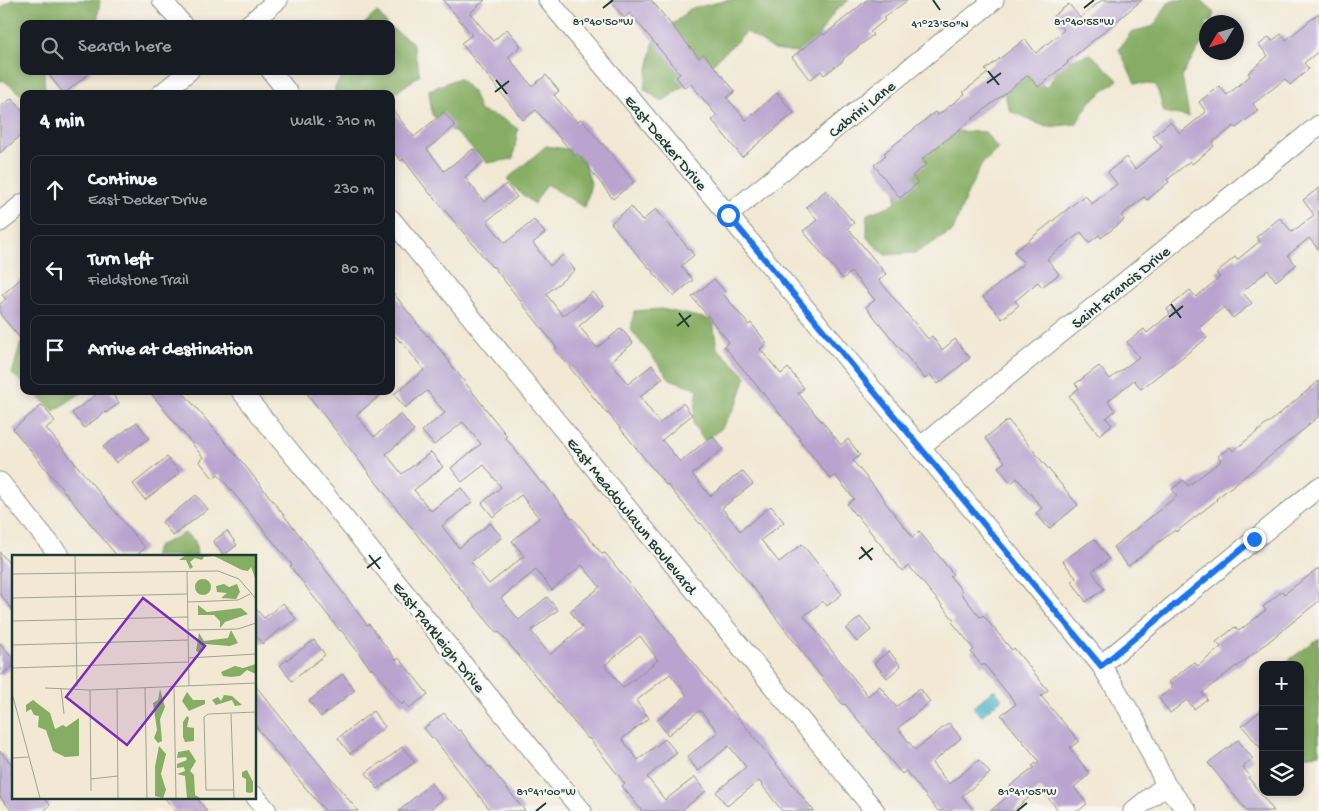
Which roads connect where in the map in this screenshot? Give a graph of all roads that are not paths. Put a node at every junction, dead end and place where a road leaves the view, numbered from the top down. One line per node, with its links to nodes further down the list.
1 (162, 0): 5 (street)
2 (278, 0): 6 (street)
3 (548, 0): 13 (street, East Decker Drive)
4 (994, 0): 13 (street, Cabrini Lane)
5 (179, 20)
6 (254, 20)
7 (184, 75): 9 (street)
8 (274, 75): 10 (street)
9 (166, 90)
10 (286, 90)
11 (1319, 125): 17 (street, Saint Francis Drive)
12 (20, 206): 14 (street)
13 (728, 215): 17 (street, East Decker Drive)
14 (0, 222)
15 (395, 223): 26 (street, East Meadowlawn Boulevard)
16 (244, 395): 25 (street, East Parkleigh Drive)
17 (920, 447): 21 (street, East Decker Drive)
18 (0, 482): 20 (street)
19 (1319, 487): 21 (street)
20 (59, 555)
21 (1101, 666): 22 (street, East Decker Drive)
22 (1166, 785): 27 (street); 28 (street, East Decker Drive)
23 (256, 797): 24 (street)
24 (267, 811)
25 (582, 811)
26 (875, 811)
27 (1133, 811)
28 (1187, 811)

